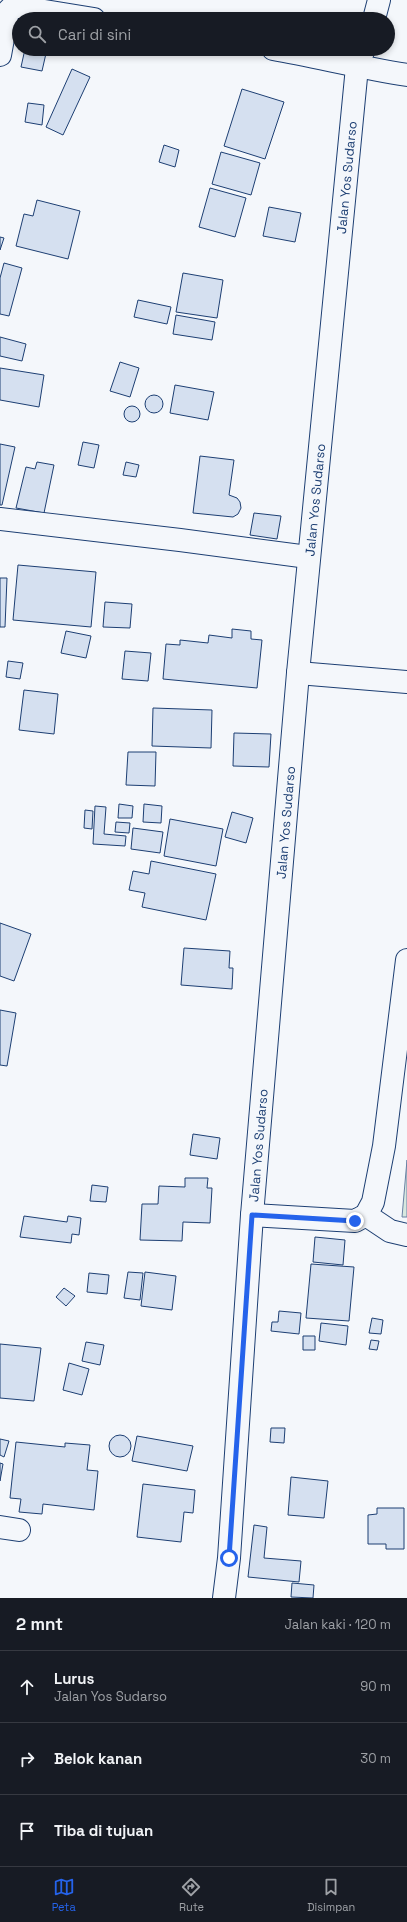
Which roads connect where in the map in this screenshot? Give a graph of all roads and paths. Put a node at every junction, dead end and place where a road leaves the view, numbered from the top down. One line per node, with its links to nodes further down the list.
1 (379, 0): 3 (main road)
2 (50, 12): 4 (main road)
3 (376, 12)
4 (0, 55)
5 (331, 56): 6 (main road)
6 (360, 58): 7 (main road); 9 (main road, Jalan Yos Sudarso)
7 (407, 76)
8 (0, 518): 9 (main road)
9 (308, 557): 10 (main road, Jalan Yos Sudarso)
10 (298, 673): 11 (main road); 13 (main road, Jalan Yos Sudarso)
11 (407, 682)
12 (407, 960): 14 (main road)
13 (252, 1215): 14 (main road); 16 (main road, Jalan Yos Sudarso)
14 (366, 1215): 15 (main road)
15 (407, 1235)
16 (224, 1598)

